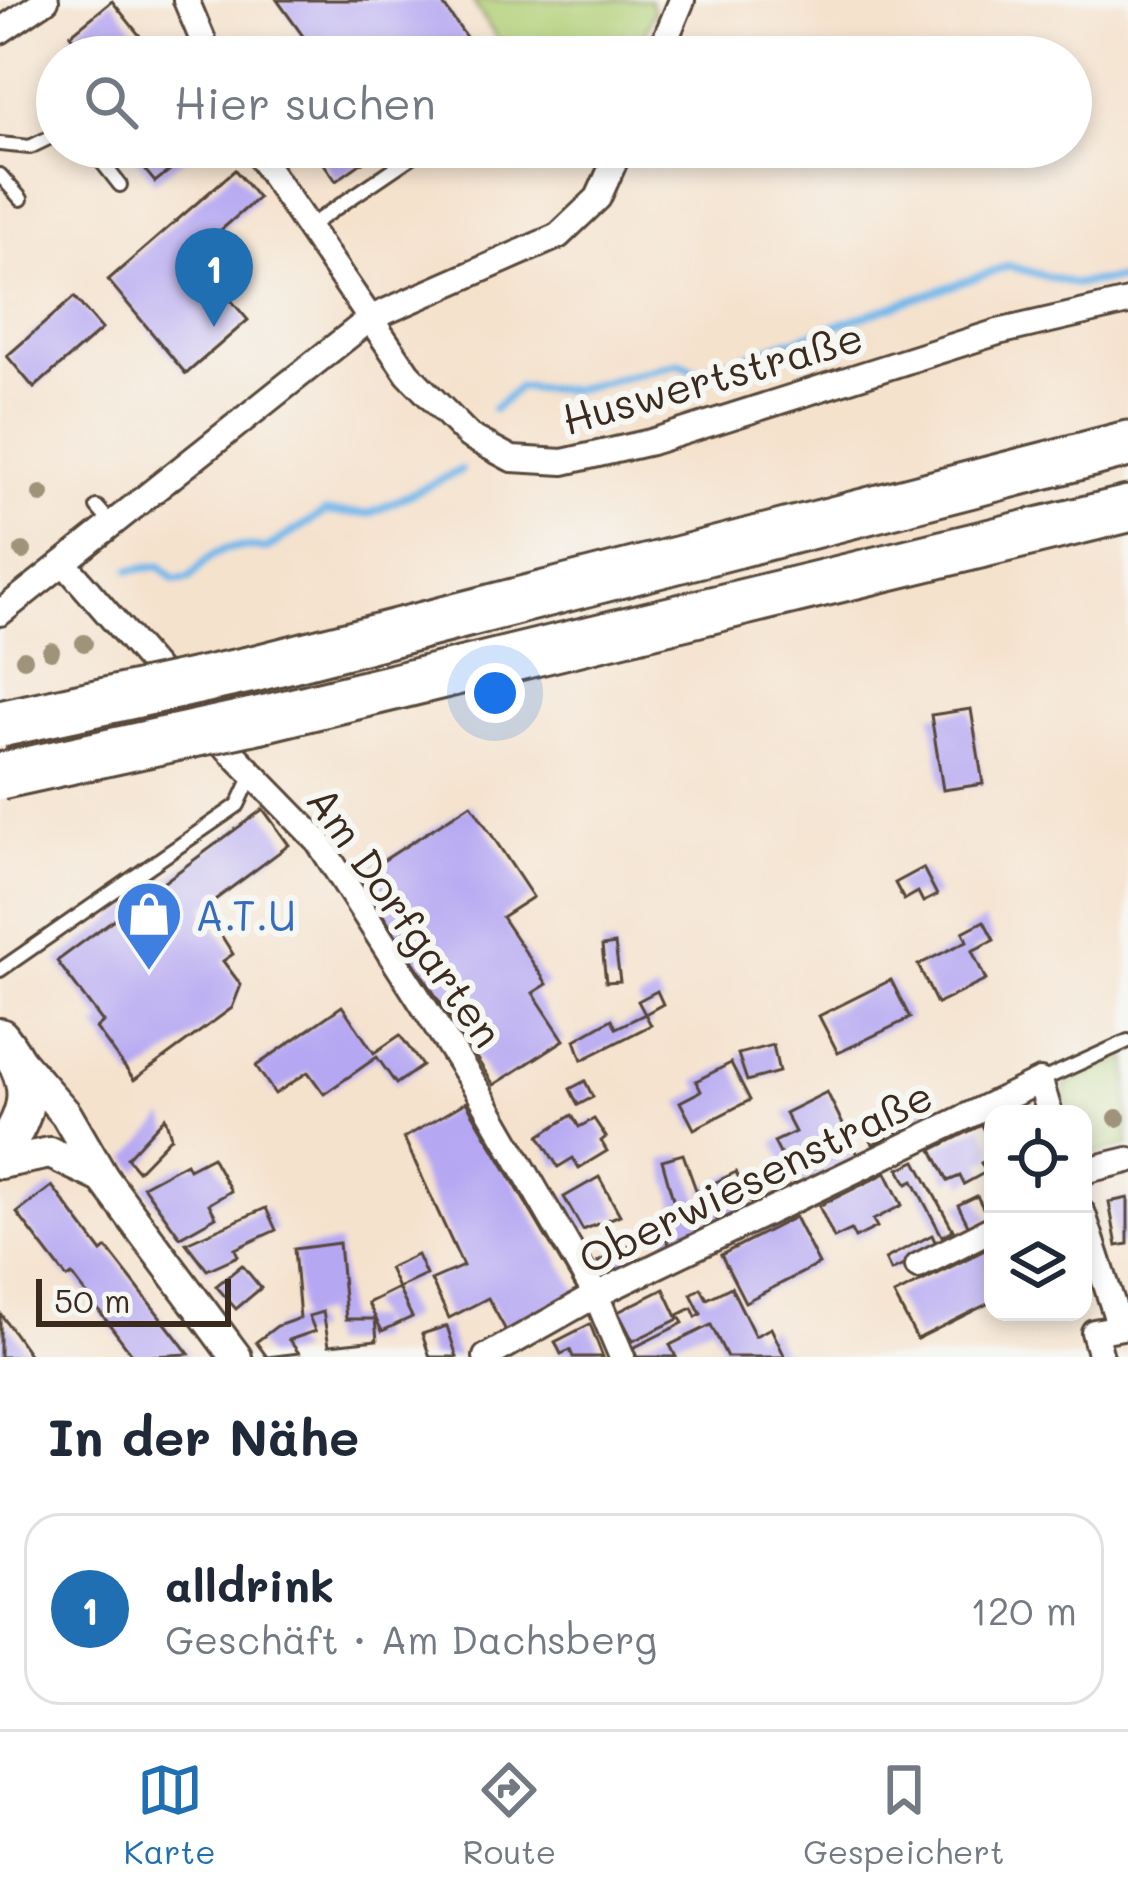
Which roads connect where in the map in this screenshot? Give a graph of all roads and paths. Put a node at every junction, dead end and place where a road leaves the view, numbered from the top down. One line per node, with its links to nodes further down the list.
1 (46, 0): 4 (street)
2 (186, 0): 5 (street)
3 (682, 0): 6 (street)
4 (0, 31)
5 (201, 36)
6 (667, 36)
7 (0, 144): 8 (lane)
8 (36, 144)
9 (107, 168): 14 (lane)
10 (268, 168): 16 (street, Huswertstraße)
11 (395, 168): 16 (lane)
12 (611, 168): 18 (street)
13 (0, 175): 15 (lane)
14 (120, 184)
15 (21, 199)
16 (308, 227): 18 (street, Huswertstraße)
17 (1128, 302): 18 (street, Huswertstraße)
18 (371, 318): 23 (street)
19 (1128, 444): 25 (highway, bridge)
20 (1128, 509): 22 (highway)
21 (1128, 518): 22 (highway)
22 (1034, 532): 27 (highway, bridge)
23 (65, 564): 24 (street); 26 (street, Am Dorfgarten)
24 (2, 607)
25 (0, 724)
26 (254, 772): 28 (lane); 41 (street, Am Dorfgarten)
27 (0, 776)
28 (0, 970)
29 (1128, 1041): 31 (lane, Oberwiesenstraße)
30 (6, 1045): 33 (main road); 37 (street)
31 (1040, 1081): 32 (street); 41 (street, Oberwiesenstraße)
32 (1048, 1105)
33 (0, 1153)
34 (1128, 1160): 36 (street)
35 (0, 1163): 37 (street)
36 (1092, 1169)
37 (104, 1178): 43 (street)
38 (984, 1233): 40 (street)
39 (1092, 1239): 42 (street)
40 (918, 1266)
41 (596, 1295): 44 (street, Oberwiesenstraße); 45 (street, Am Dorfgarten)
42 (1124, 1327): 46 (street)
43 (236, 1357)
44 (486, 1357)
45 (622, 1357)
46 (1101, 1357)

